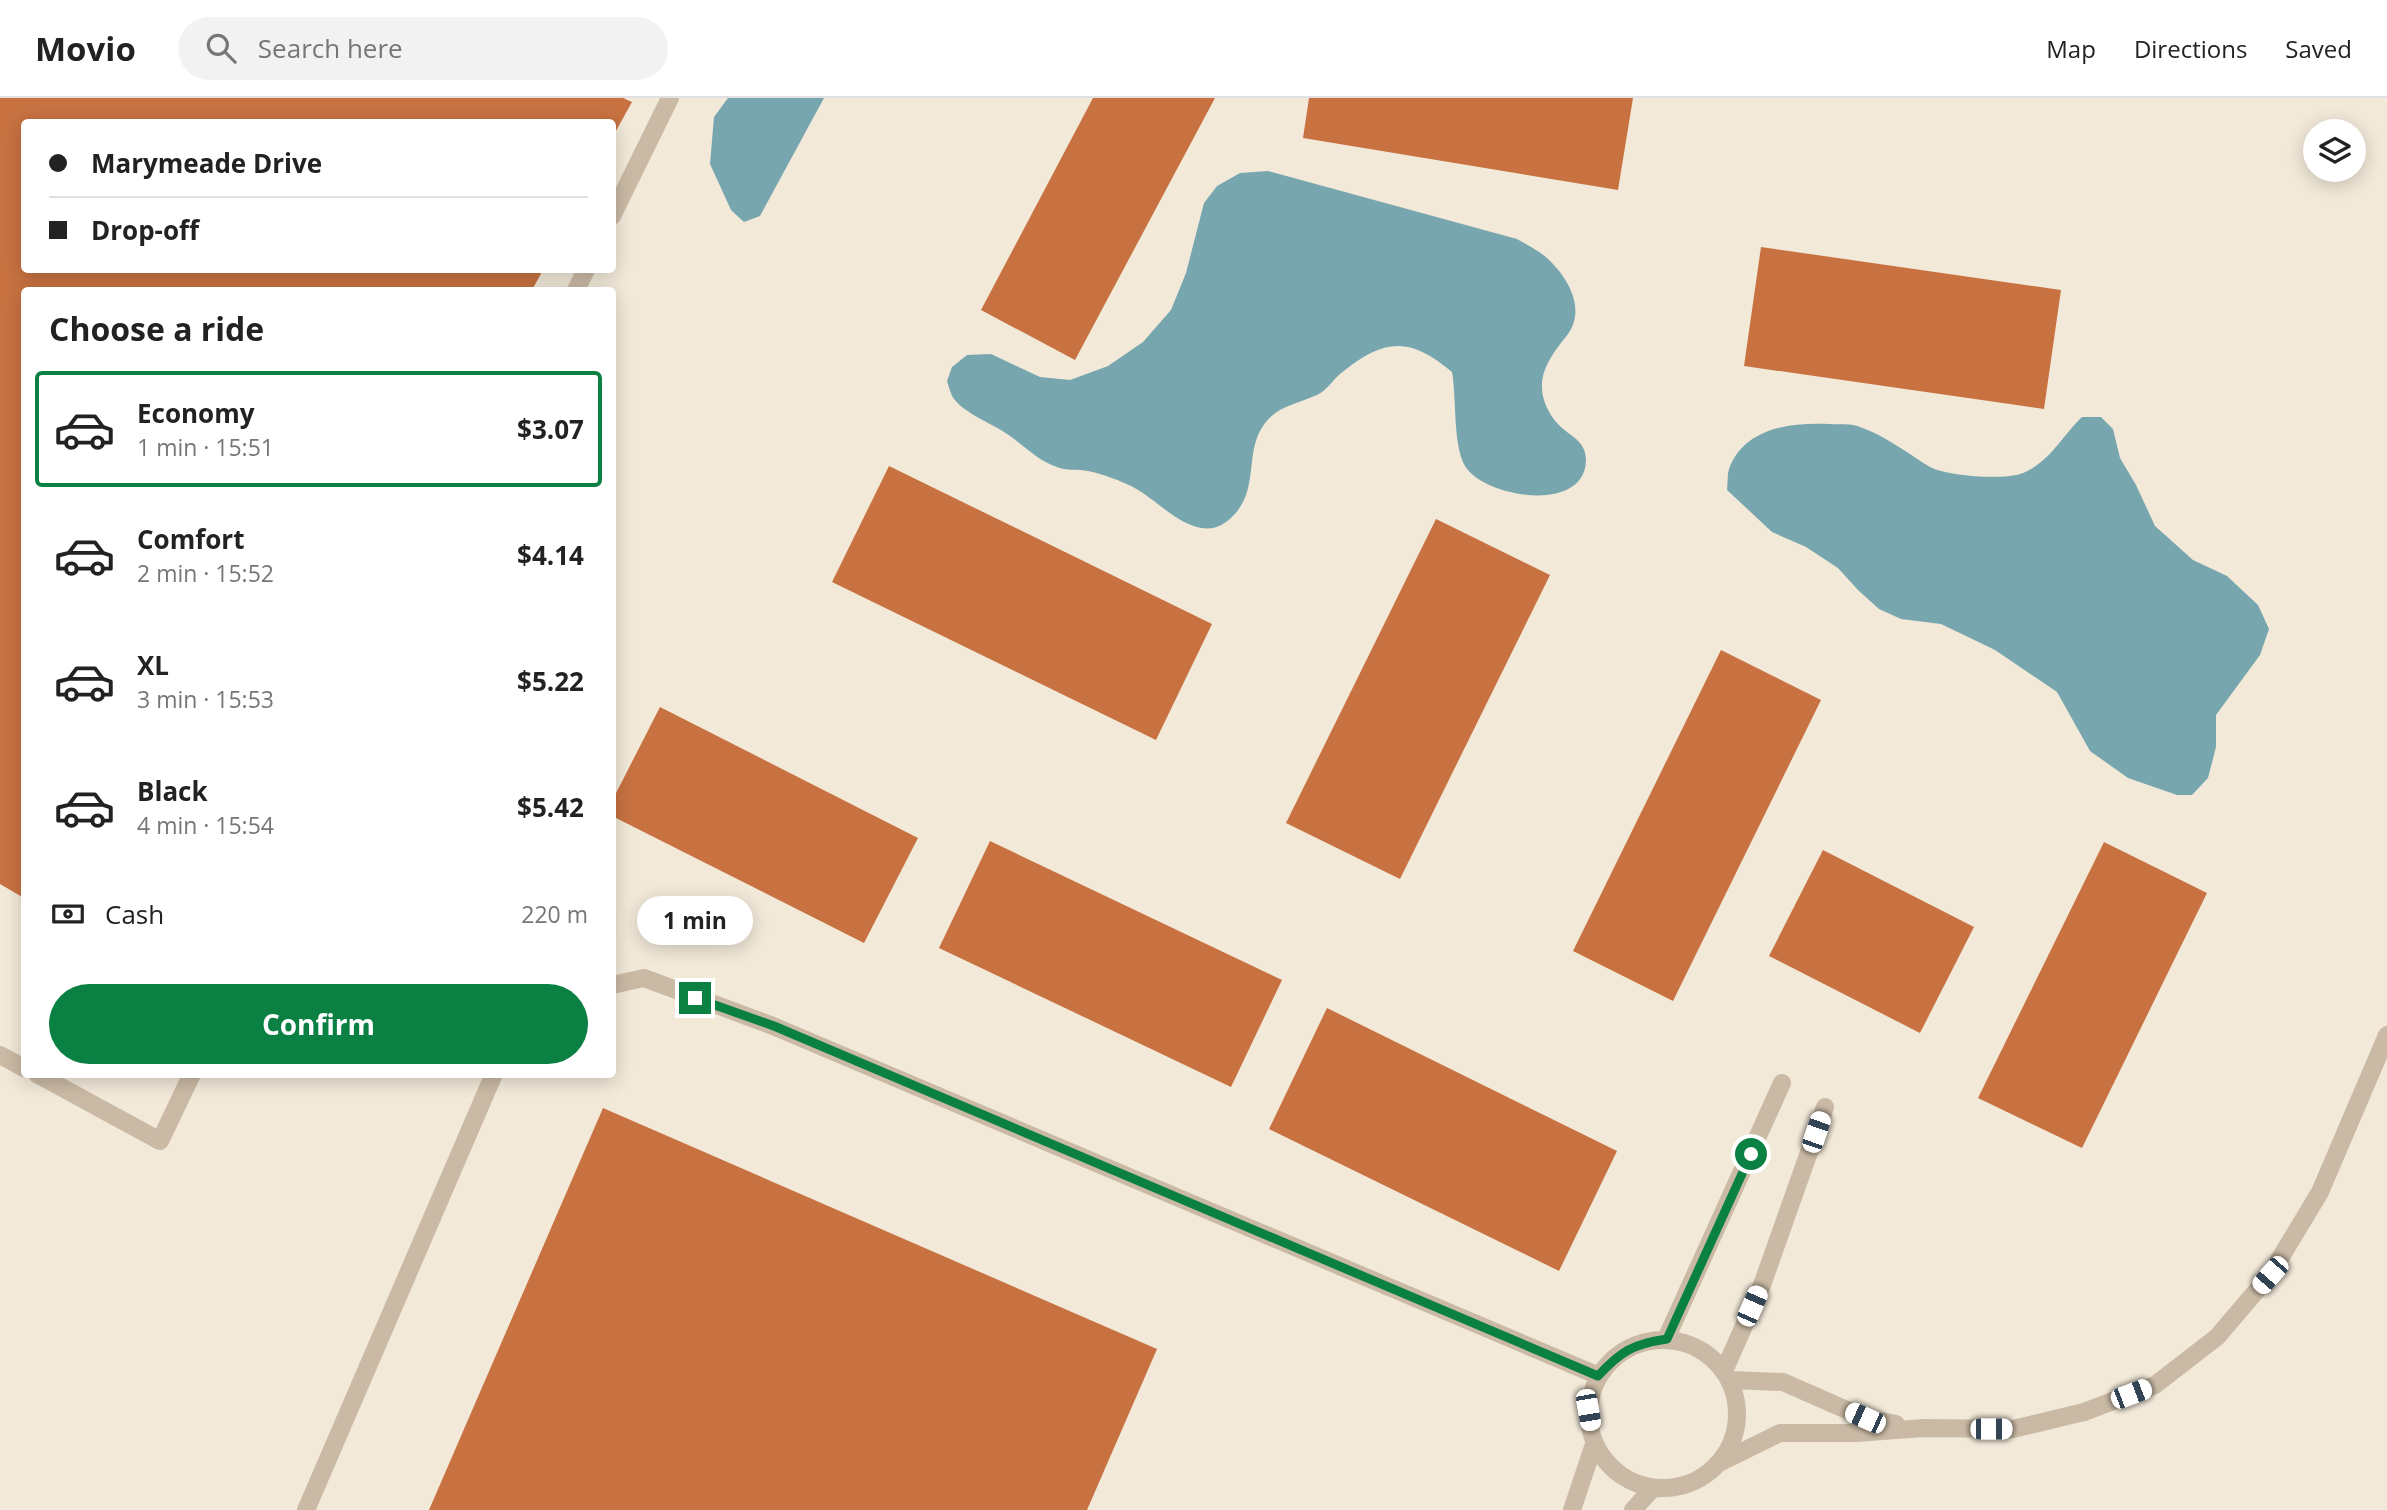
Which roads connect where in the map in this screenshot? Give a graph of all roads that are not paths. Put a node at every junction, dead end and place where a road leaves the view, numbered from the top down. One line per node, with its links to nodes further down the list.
1 (670, 98): 2 (street)
2 (616, 208)
3 (616, 984): 14 (street)
4 (2387, 1035): 15 (street)
5 (0, 1055): 6 (street)
6 (21, 1066)
7 (44, 1078): 8 (street)
8 (190, 1078)
9 (492, 1078): 19 (street)
10 (1782, 1083): 12 (street)
11 (1825, 1107): 13 (street)
12 (1667, 1339): 13 (street); 14 (street)
13 (1727, 1375): 15 (street); 17 (street)
14 (1598, 1376): 16 (street)
15 (1924, 1428): 17 (street)
16 (1594, 1444): 18 (street); 20 (street)
17 (1717, 1464): 18 (street)
18 (1680, 1486): 21 (street)
19 (306, 1510)
20 (1572, 1510)
21 (1633, 1510)

